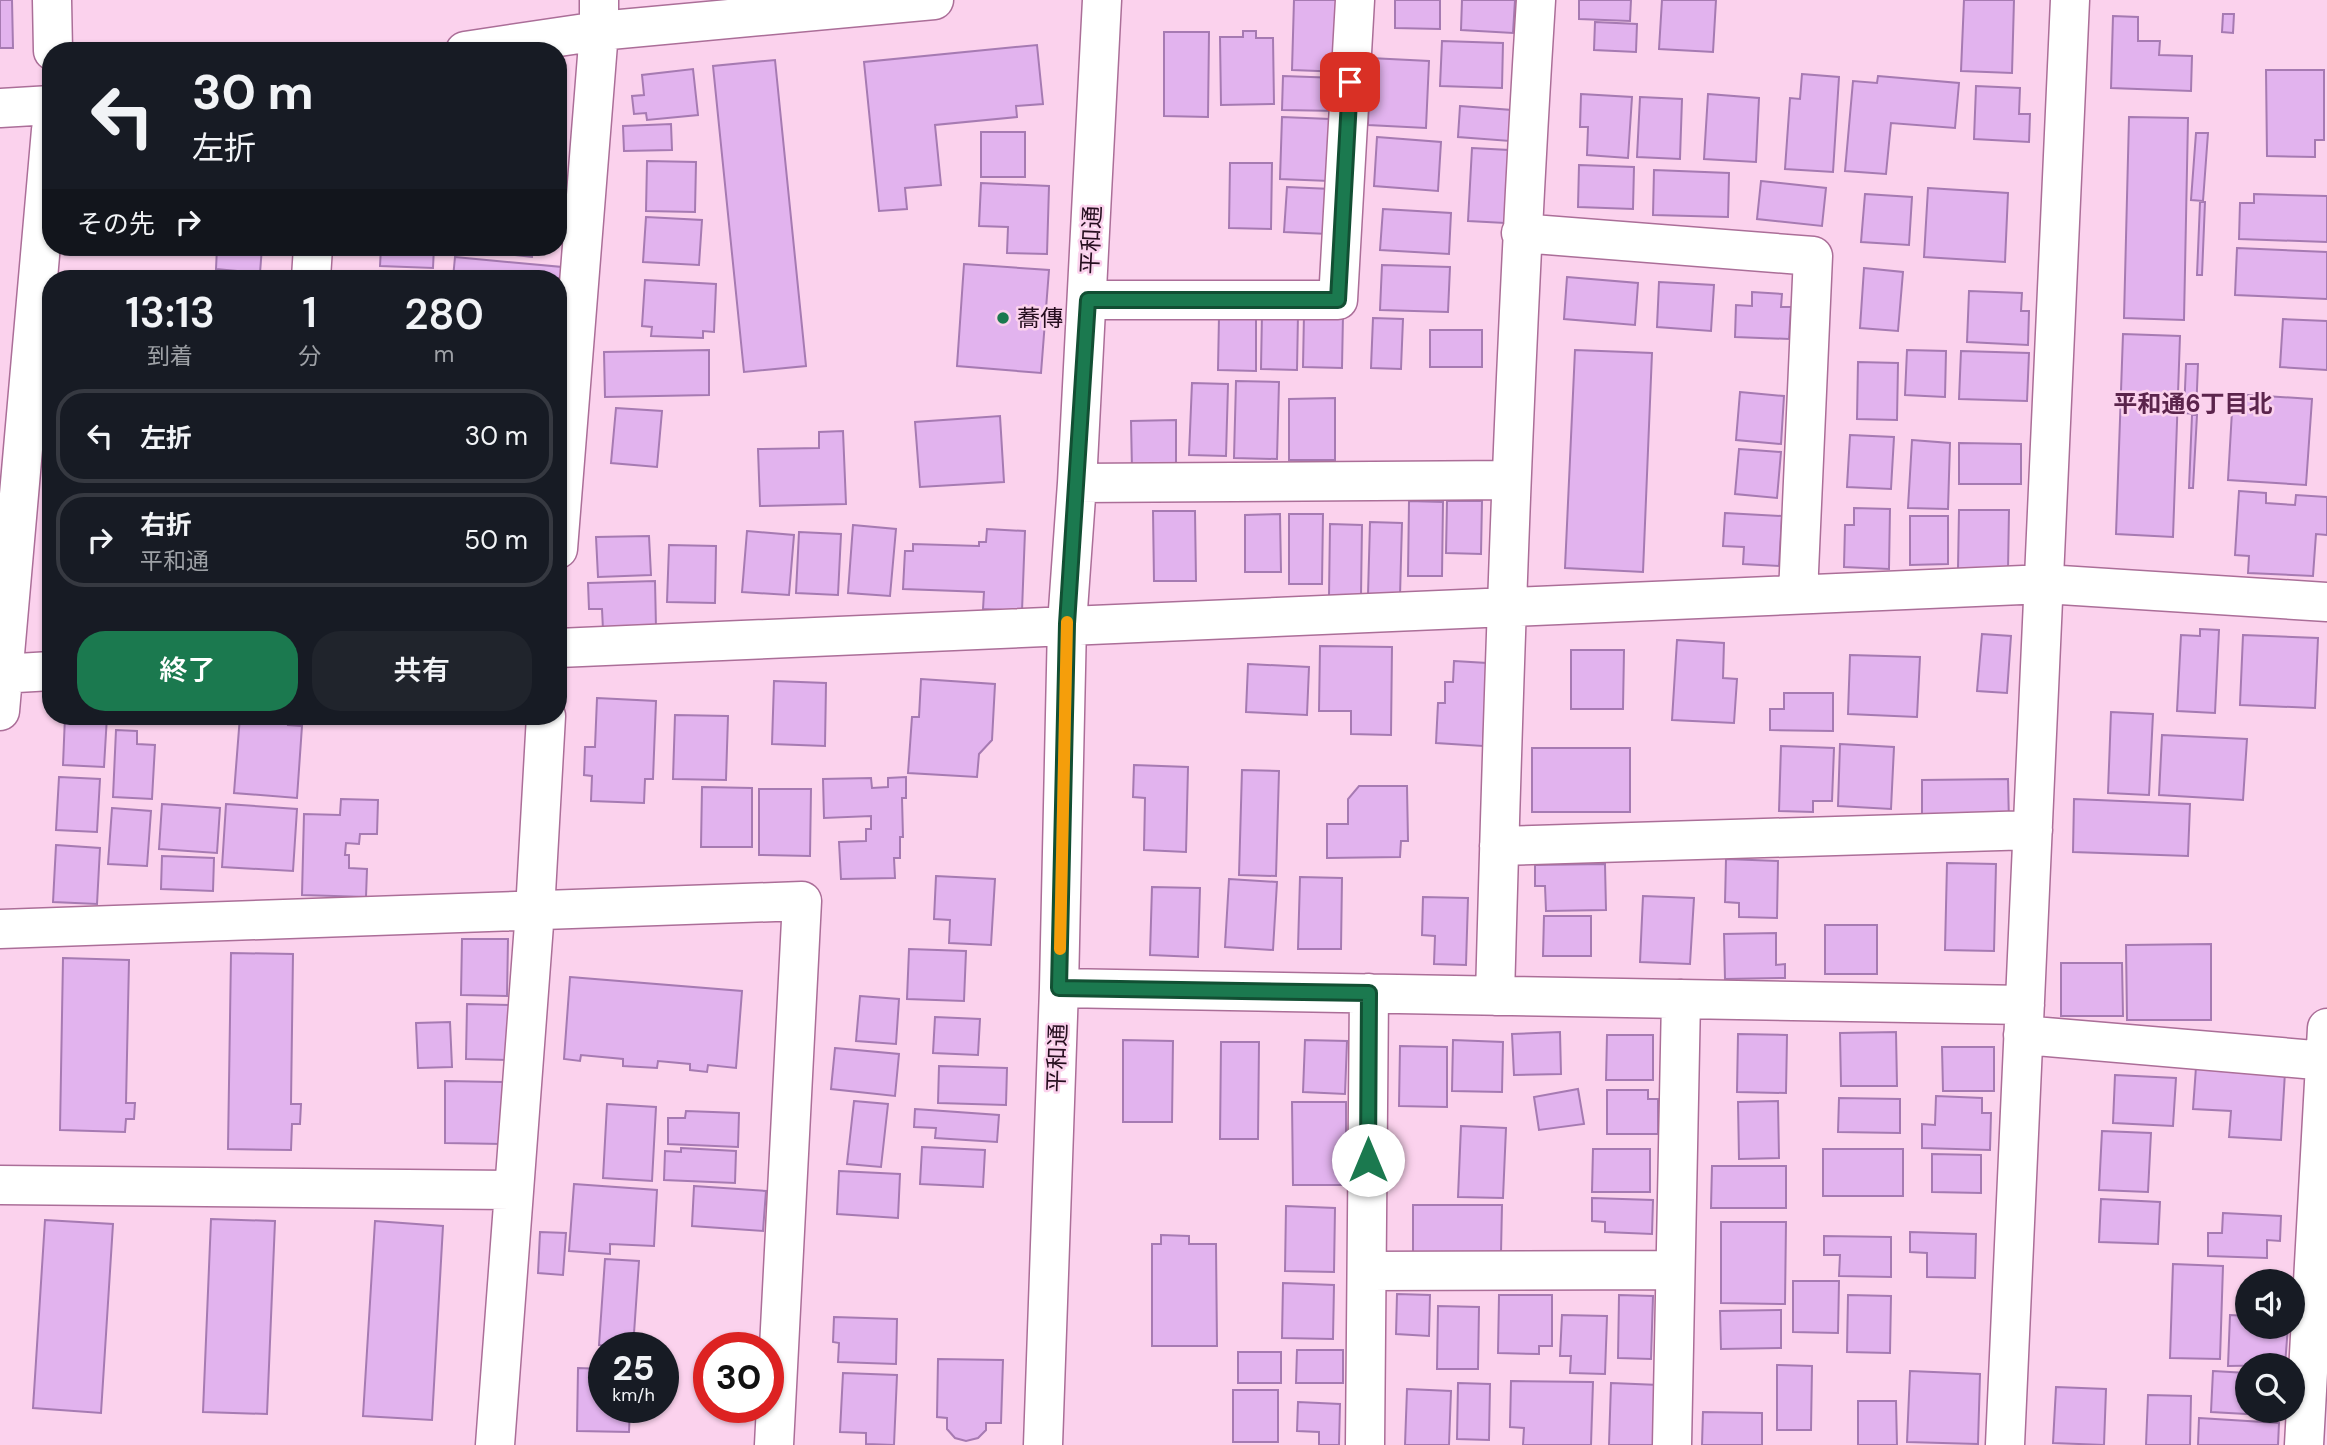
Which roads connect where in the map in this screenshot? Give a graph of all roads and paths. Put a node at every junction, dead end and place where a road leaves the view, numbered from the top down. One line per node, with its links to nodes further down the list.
1 (52, 0): 8 (street)
2 (934, 0): 7 (street)
3 (1102, 0): 14 (street, 平和通)
4 (1354, 0): 14 (street)
5 (1536, 0): 13 (street)
6 (2070, 0): 19 (street)
7 (599, 16): 9 (street); 16 (street)
8 (53, 42)
9 (499, 42)
10 (42, 105): 11 (street)
11 (0, 107)
12 (42, 186): 15 (street)
13 (1521, 233): 17 (street); 20 (street)
14 (1088, 300): 18 (street, 平和通)
15 (15, 352): 26 (street)
16 (567, 360)
17 (1511, 480): 18 (street); 22 (street)
18 (1077, 483): 23 (street, 平和通)
19 (2045, 584): 20 (street); 21 (street); 29 (street)
20 (1798, 594): 22 (street)
21 (2327, 602)
22 (1506, 606): 23 (street); 30 (street)
23 (1067, 624): 24 (street); 33 (street, 平和通)
24 (567, 648)
25 (42, 671): 26 (street)
26 (2, 673): 27 (street)
27 (0, 711)
28 (545, 725): 31 (street)
29 (2033, 830): 30 (street); 37 (street)
30 (1499, 846): 35 (street)
31 (535, 911): 32 (street); 40 (street); 44 (street)
32 (0, 929)
33 (1059, 988): 34 (street); 45 (street, 平和通)
34 (1369, 993): 35 (street); 42 (street)
35 (1495, 996): 36 (street)
36 (1681, 999): 37 (street); 41 (street)
37 (2024, 1020): 38 (street); 48 (street)
38 (2326, 1050): 49 (street)
39 (0, 1185): 40 (street)
40 (513, 1190): 43 (street)
41 (1674, 1270): 42 (street); 47 (street)
42 (1367, 1271): 46 (street)
43 (495, 1445)
44 (774, 1445)
45 (1044, 1445)
46 (1365, 1445)
47 (1672, 1445)
48 (2005, 1445)
49 (2304, 1445)

